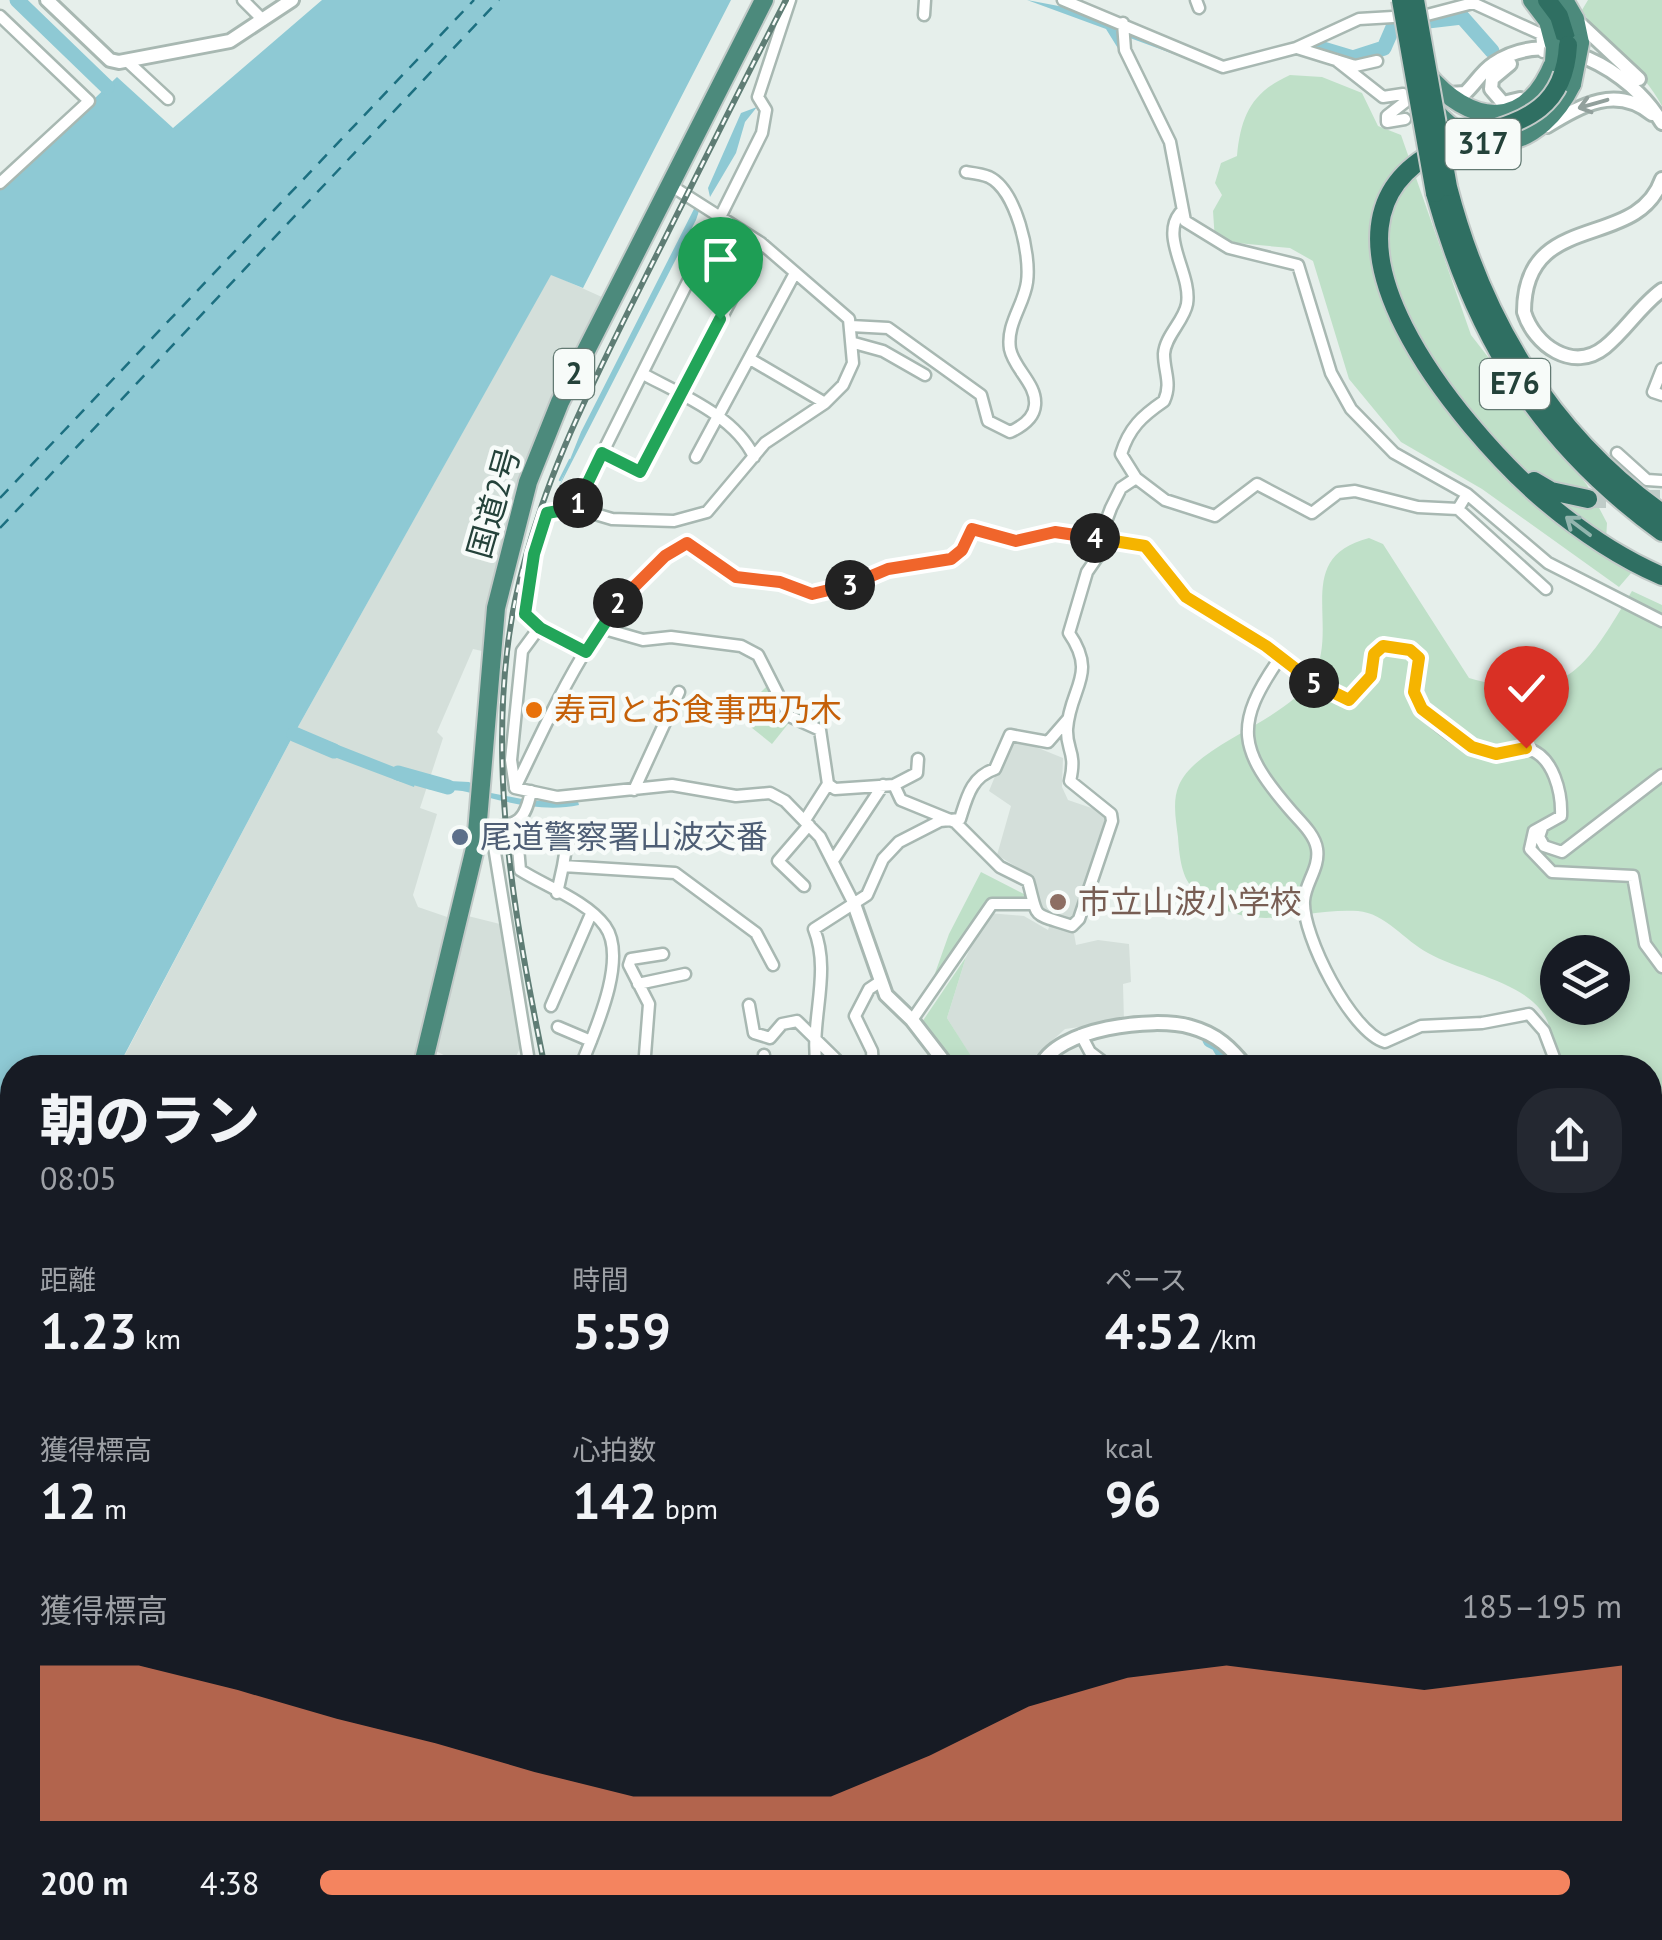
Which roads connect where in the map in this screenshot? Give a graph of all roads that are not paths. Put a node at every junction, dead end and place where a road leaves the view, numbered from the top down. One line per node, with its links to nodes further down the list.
1 (48, 0): 21 (street)
2 (243, 0): 15 (street)
3 (292, 0): 15 (street)
4 (764, 0): 34 (highway, 国道2号 / 2)
5 (790, 0): 37 (street)
6 (926, 0): 14 (street)
7 (1062, 0): 17 (street)
8 (1400, 0): 23 (highway, 317, bridge); 35 (highway, E76, bridge)
9 (1415, 0): 35 (highway, E76, bridge)
10 (1532, 0): 19 (highway)
11 (1547, 0): 19 (highway)
12 (1564, 0): 16 (highway, 317)
13 (0, 16): 33 (street)
14 (924, 16)
15 (263, 20): 21 (street)
16 (1575, 20): 19 (highway, 317); 27 (street)
17 (1123, 30): 18 (street); 36 (street)
18 (1296, 48): 19 (street); 20 (street)
19 (1558, 54): 24 (street); 24 (highway, 317); 26 (street); 26 (street); 30 (highway, 317, bridge); 47 (highway, bridge)
20 (1336, 60): 22 (street); 28 (street)
21 (127, 61): 25 (street)
22 (1378, 61)
23 (1416, 61): 24 (highway, 317); 30 (highway, 317)
24 (1438, 88)
25 (168, 99)
26 (1650, 102): 29 (street)
27 (1662, 114)
28 (1406, 119)
29 (1662, 126): 30 (street, one-way to 30)
30 (1520, 138)
31 (966, 172): 41 (street)
32 (1662, 179): 40 (street)
33 (0, 183)
34 (670, 184): 37 (street); 85 (highway, 国道2号 / 2)
35 (1441, 190): 62 (highway, E76); 63 (highway, E76)
36 (1180, 213): 56 (street); 58 (street)
37 (722, 219): 38 (street); 45 (street)
38 (761, 244): 39 (street); 48 (street)
39 (796, 273): 41 (street); 43 (street)
40 (1662, 290)
41 (851, 326): 42 (street)
42 (854, 343): 46 (street); 50 (street)
43 (750, 359): 50 (street); 51 (street)
44 (1662, 369): 49 (street)
45 (643, 374): 48 (street); 52 (street)
46 (925, 375)
47 (1439, 384): 59 (highway); 64 (highway, one-way to 47)
48 (680, 394): 51 (street); 52 (street)
49 (1662, 395)
50 (825, 403): 55 (street)
51 (719, 418): 54 (street); 55 (street)
52 (602, 453): 60 (street)
53 (1617, 453): 57 (street)
54 (696, 457)
55 (754, 457): 60 (street)
56 (1136, 478): 61 (street); 72 (street)
57 (1662, 481)
58 (1467, 494): 61 (street); 66 (street)
59 (1588, 499)
60 (575, 508): 67 (street)
61 (1458, 508): 65 (street)
62 (1662, 513)
63 (1662, 532)
64 (1662, 576)
65 (1546, 590)
66 (1662, 622)
67 (540, 628): 69 (street); 79 (street)
68 (601, 628): 69 (street); 70 (street); 77 (street)
69 (586, 652): 79 (street)
70 (1280, 658): 86 (street); 119 (street)
71 (679, 692): 80 (street)
72 (1068, 718): 73 (street); 74 (street)
73 (1055, 734): 74 (street); 82 (street)
74 (1072, 750): 93 (street)
75 (918, 759): 78 (street)
76 (1662, 775): 86 (street)
77 (828, 784): 78 (street); 83 (street)
78 (888, 785): 82 (street); 88 (street)
79 (515, 788): 81 (street)
80 (634, 790): 81 (street); 83 (street)
81 (531, 792): 84 (street)
82 (956, 822): 92 (street); 93 (street)
83 (806, 823): 88 (street); 90 (street)
84 (516, 824): 85 (street); 91 (street)
85 (485, 828): 108 (highway, 国道2号 / 2); 109 (street)
86 (1542, 828): 97 (street)
87 (569, 830): 89 (street)
88 (834, 859): 92 (street)
89 (563, 866): 91 (street); 96 (street)
90 (804, 886)
91 (557, 893): 94 (street)
92 (854, 904): 99 (street); 105 (street)
93 (1030, 904): 103 (street)
94 (592, 914): 102 (street); 107 (street)
95 (662, 954): 100 (street)
96 (773, 964)
97 (1662, 967)
98 (685, 974): 100 (street)
99 (880, 980): 103 (street); 114 (street)
100 (638, 984): 111 (street)
101 (749, 1005): 105 (street)
102 (551, 1006)
103 (912, 1020): 115 (street)
104 (558, 1028): 107 (street)
105 (814, 1034): 112 (street); 113 (street)
106 (1081, 1035): 116 (street); 117 (street); 118 (street)
107 (591, 1041): 110 (street)
108 (425, 1055)
109 (528, 1055)
110 (585, 1055)
111 (645, 1055)
112 (816, 1055)
113 (834, 1055)
114 (872, 1055)
115 (938, 1055)
116 (1051, 1055)
117 (1094, 1055)
118 (1238, 1055)
119 (1553, 1055)

